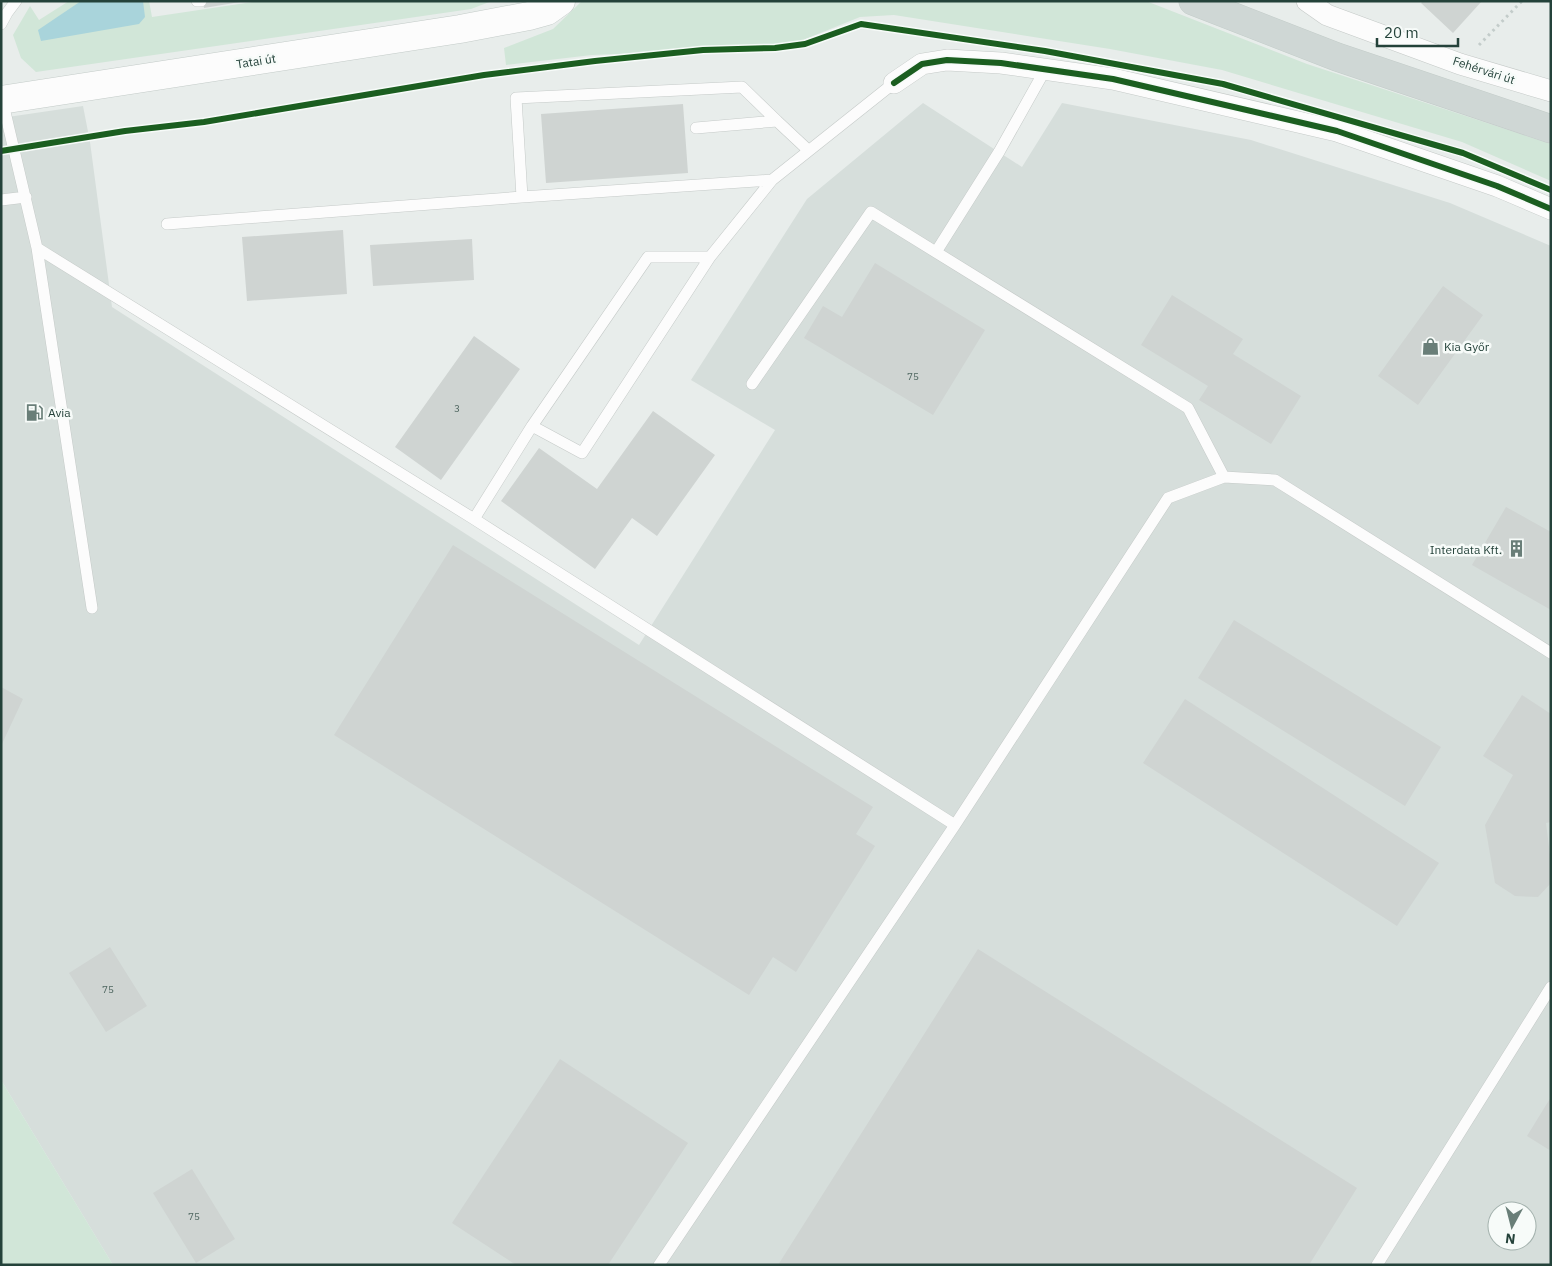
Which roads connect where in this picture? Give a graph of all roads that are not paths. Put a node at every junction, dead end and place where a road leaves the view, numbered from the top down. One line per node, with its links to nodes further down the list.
1 (16, 1): 7 (lane)
2 (538, 1): 6 (street, Tatai út)
3 (561, 1): 6 (street, Tatai út)
4 (1193, 1): 14 (main road)
5 (1307, 1): 10 (street, Fehérvári út)
6 (509, 19): 11 (street, Tatai út)
7 (1, 24)
8 (1046, 70): 9 (street); 20 (street); 23 (lane)
9 (894, 84): 15 (lane)
10 (1551, 91)
11 (2, 98): 17 (lane)
12 (777, 121): 13 (lane); 15 (lane); 18 (lane)
13 (696, 128)
14 (1551, 129)
15 (808, 150): 16 (lane)
16 (772, 180): 18 (lane); 24 (lane)
17 (26, 197): 19 (lane); 22 (lane)
18 (522, 197): 21 (lane)
19 (1, 200)
20 (1551, 210)
21 (167, 224)
22 (37, 248): 28 (lane); 29 (lane)
23 (936, 252): 25 (lane); 27 (lane)
24 (710, 257): 26 (lane); 26 (lane)
25 (752, 384)
26 (532, 426): 28 (lane)
27 (1224, 477): 30 (lane); 31 (lane)
28 (474, 519): 31 (lane)
29 (92, 608)
30 (1551, 653)
31 (955, 824): 33 (lane)
32 (1551, 986): 34 (lane)
33 (659, 1265)
34 (1377, 1265)

